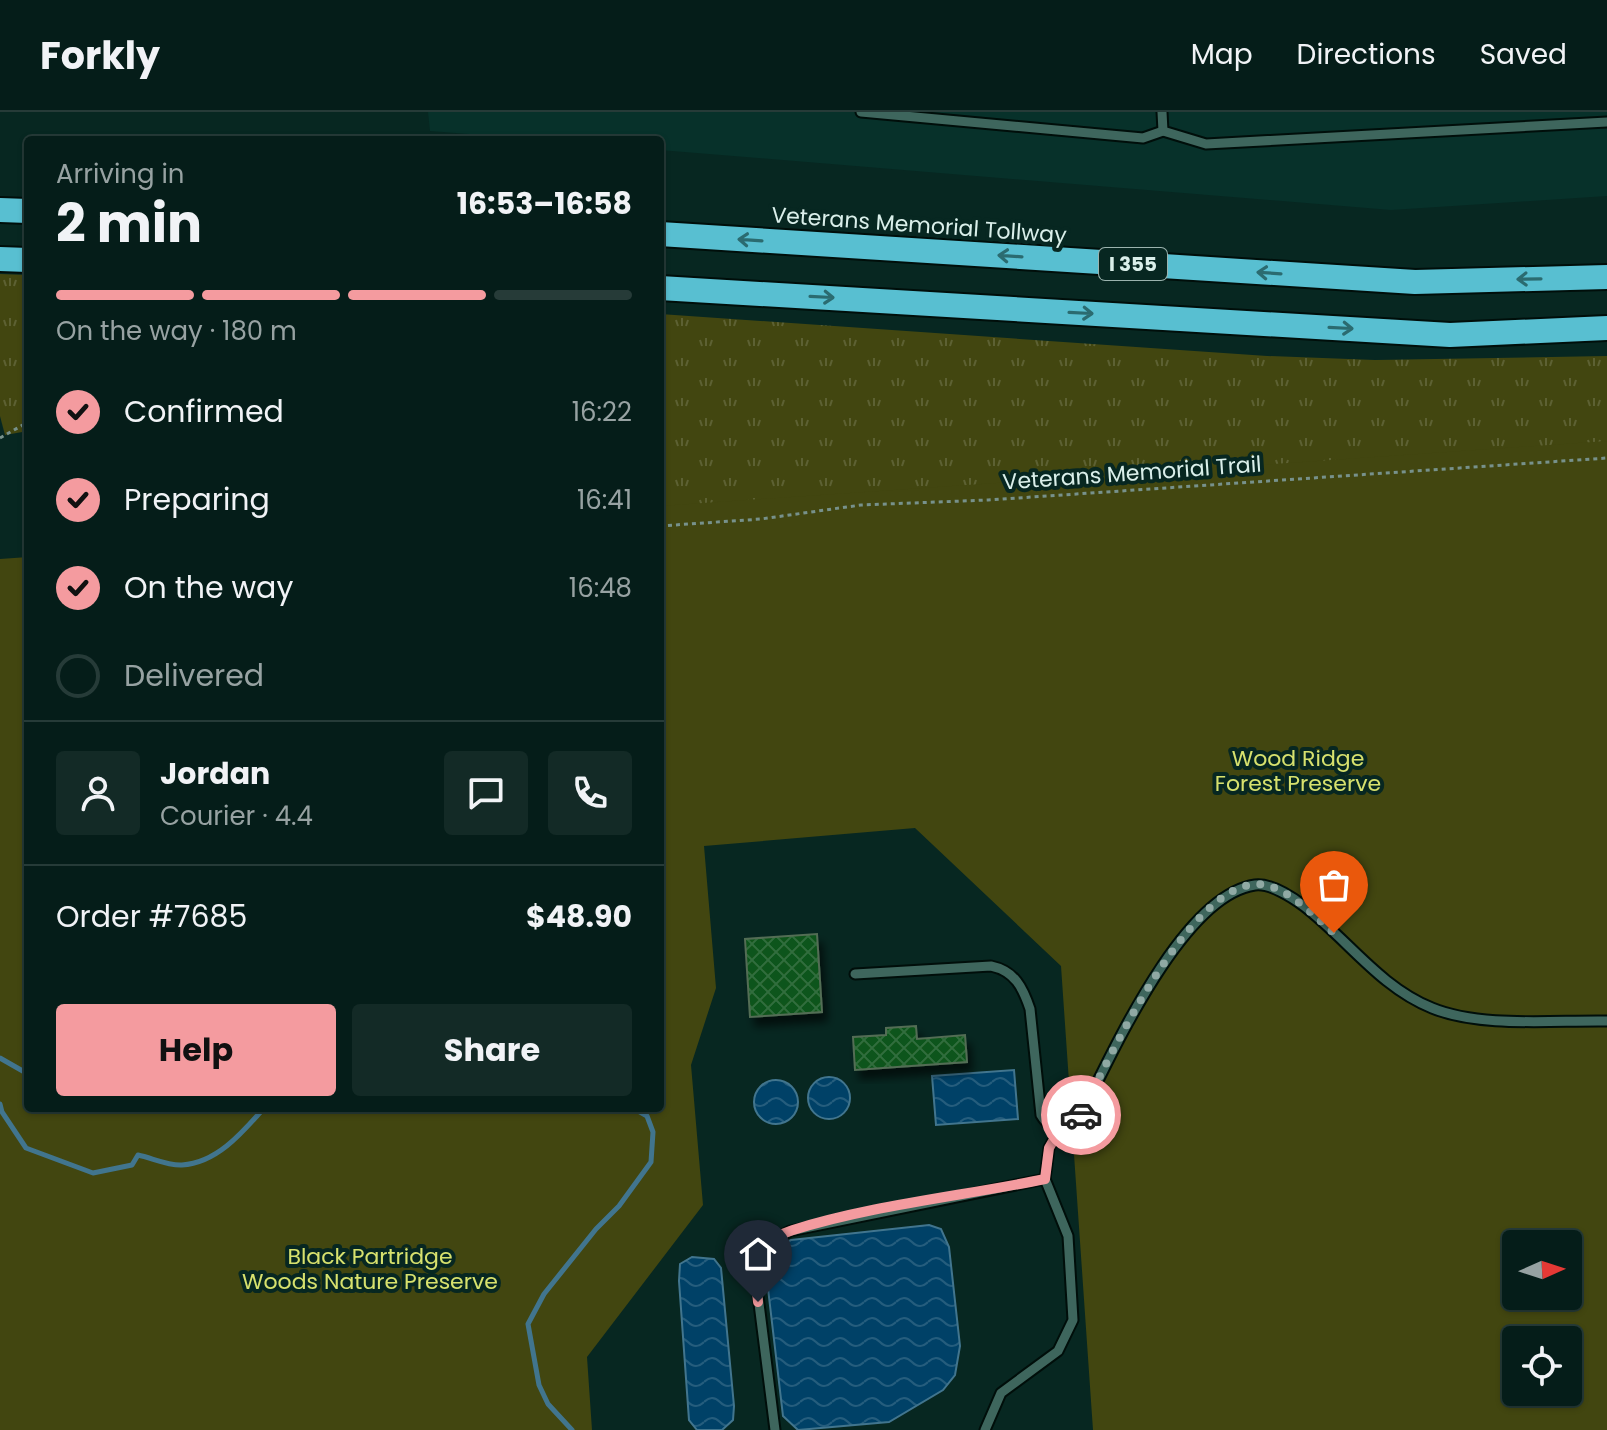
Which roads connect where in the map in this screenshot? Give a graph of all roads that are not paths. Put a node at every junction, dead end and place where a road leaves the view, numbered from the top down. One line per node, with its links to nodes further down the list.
1 (861, 112): 4 (lane)
2 (1162, 112): 4 (lane)
3 (1607, 122): 4 (lane)
4 (1163, 131)
5 (0, 210): 6 (highway)
6 (24, 211)
7 (664, 234): 10 (highway, Veterans Memorial Tollway / I 355, one-way to 7)
8 (0, 259): 9 (highway)
9 (24, 260)
10 (1607, 277)
11 (664, 288): 12 (highway, one-way to 12)
12 (1607, 328)
13 (855, 974): 15 (lane)
14 (1607, 1021): 15 (lane)
15 (1060, 1129): 16 (lane)
16 (1045, 1179): 17 (lane); 18 (lane)
17 (775, 1430)
18 (985, 1430)

